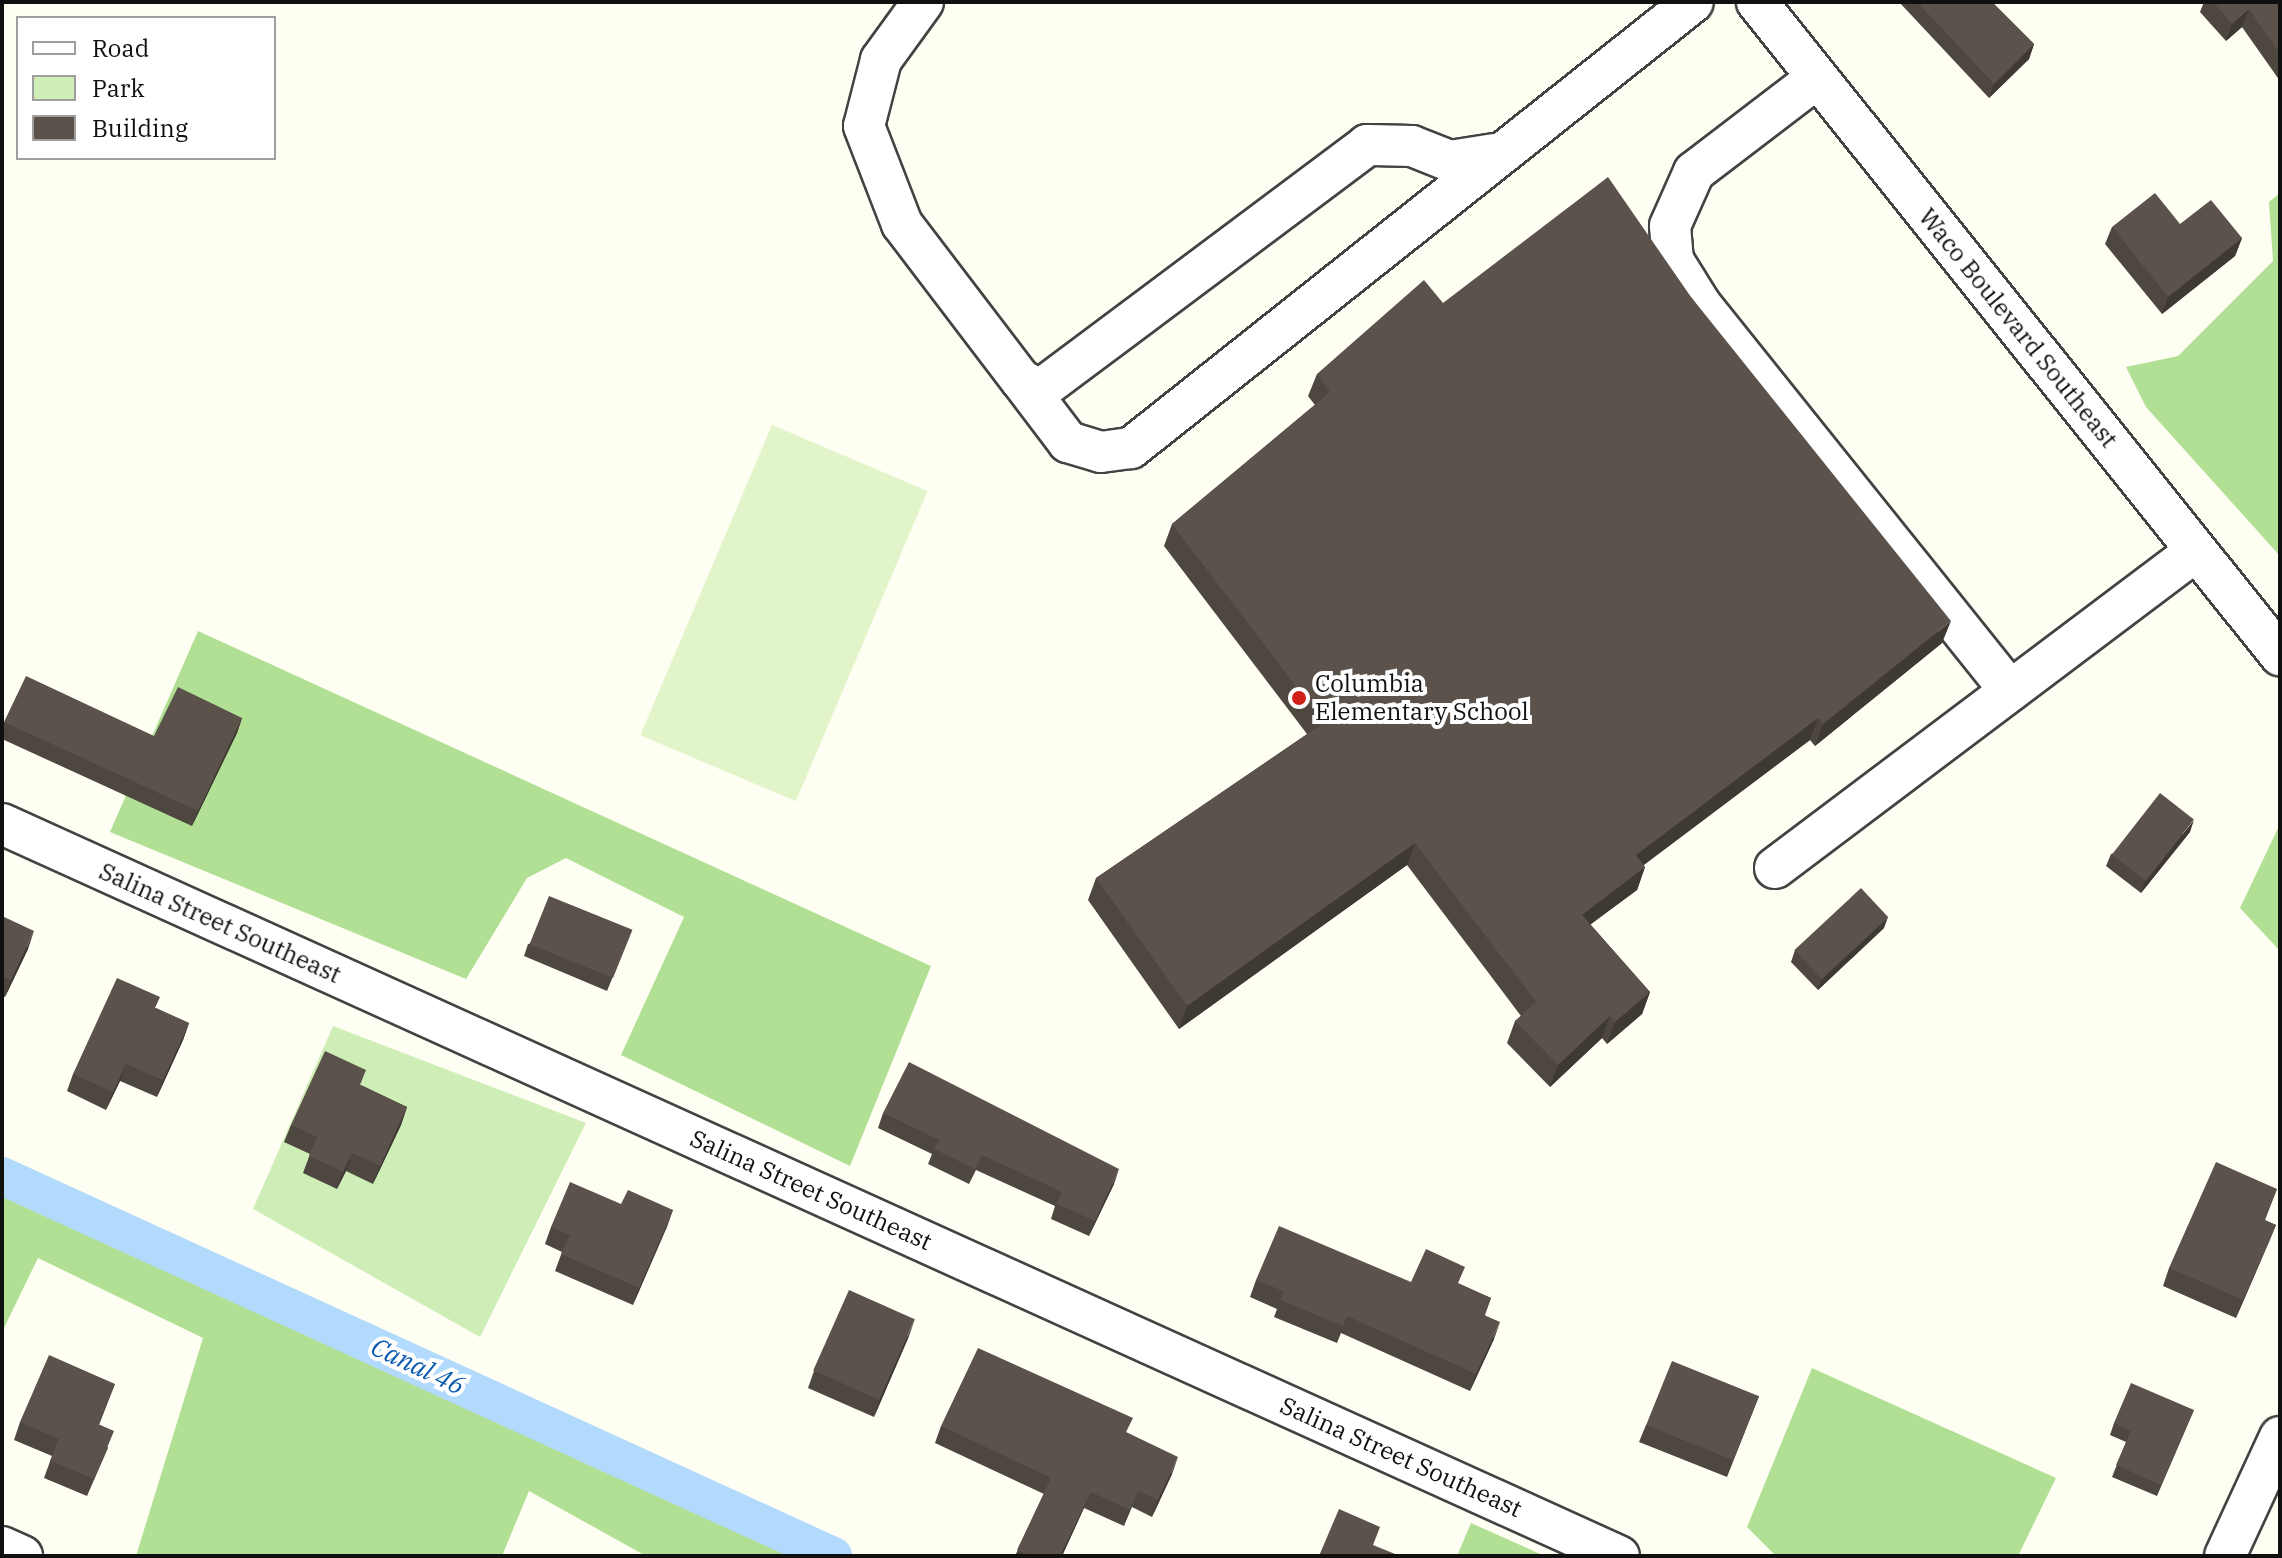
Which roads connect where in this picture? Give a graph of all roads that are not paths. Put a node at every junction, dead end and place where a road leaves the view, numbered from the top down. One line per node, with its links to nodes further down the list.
1 (923, 2): 6 (street)
2 (1693, 2): 5 (street)
3 (1757, 2): 4 (street, Waco Boulevard Southeast)
4 (1817, 78): 7 (street, Waco Boulevard Southeast); 9 (street)
5 (1494, 154): 6 (street); 6 (street)
6 (1021, 380)
7 (2196, 551): 8 (street, Waco Boulevard Southeast); 9 (street)
8 (2280, 655)
9 (2010, 691): 11 (street)
10 (2, 824): 15 (street, Salina Street Southeast)
11 (1775, 868)
12 (2280, 1437): 16 (street)
13 (2, 1547): 14 (street)
14 (22, 1556)
15 (1619, 1556)
16 (2225, 1556)

